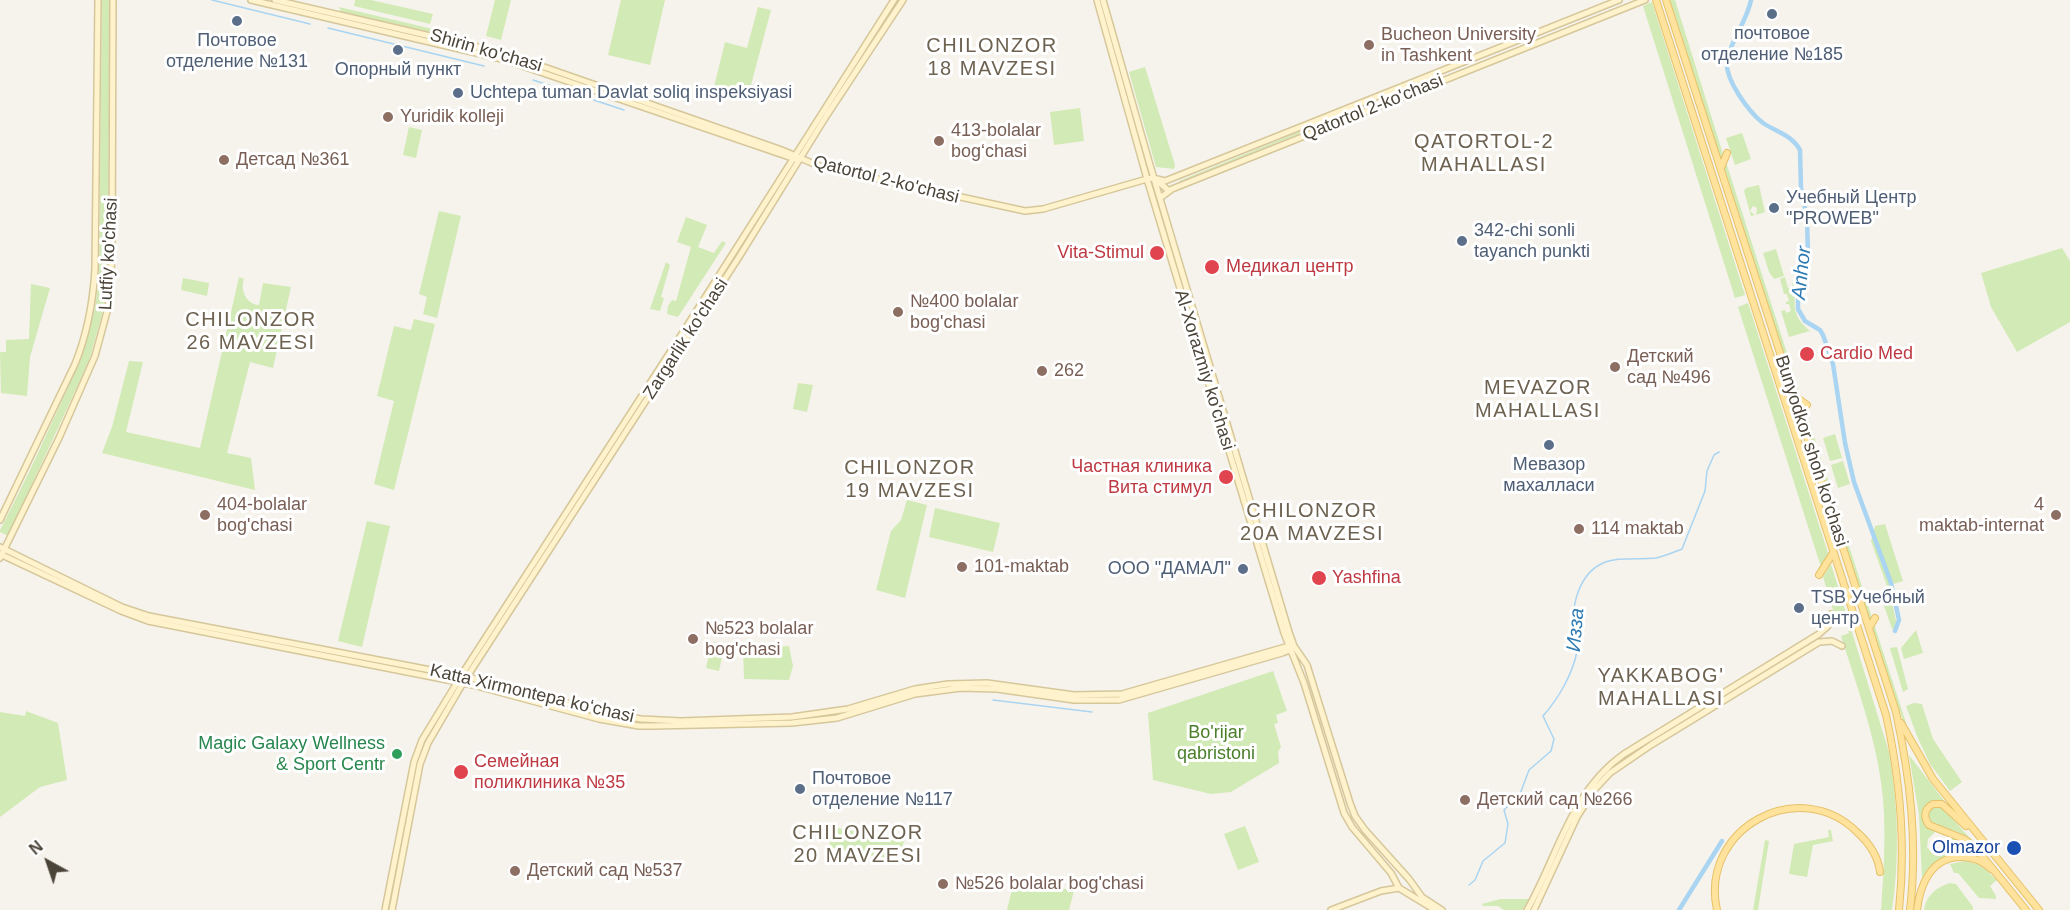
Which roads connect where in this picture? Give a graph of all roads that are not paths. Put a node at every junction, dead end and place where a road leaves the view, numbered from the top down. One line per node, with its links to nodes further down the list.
1 (98, 0): 29 (main road, Lutfiy ko'chasi)
2 (113, 0): 30 (main road, Lutfiy ko'chasi)
3 (251, 0): 13 (main road)
4 (275, 0): 13 (main road, Shirin ko'chasi)
5 (894, 0): 21 (main road, Zargarlik ko'chasi)
6 (903, 0): 21 (main road, Zargarlik ko'chasi)
7 (1097, 0): 23 (main road, Al-Xorazmiy ko'chasi)
8 (1104, 0): 23 (main road, Al-Xorazmiy ko'chasi)
9 (1619, 0): 14 (main road, Qatortol 2-ko'chasi)
10 (1645, 0): 15 (main road, Qatortol 2-ko'chasi)
11 (1656, 0): 31 (main road, Bunyodkor shoh ko'chasi)
12 (1666, 0): 22 (main road, Bunyodkor shoh ko'chasi)
13 (326, 15): 21 (main road, Shirin ko'chasi)
14 (1491, 51): 15 (main road); 16 (main road, Qatortol 2-ko'chasi)
15 (1494, 60): 18 (main road, Qatortol 2-ko'chasi)
16 (1306, 125): 17 (main road, Qatortol 2-ko'chasi); 18 (main road)
17 (1289, 132): 19 (main road); 24 (main road, Qatortol 2-ko'chasi)
18 (1309, 134): 19 (main road, Qatortol 2-ko'chasi)
19 (1293, 141): 25 (main road, Qatortol 2-ko'chasi)
20 (1727, 153): 22 (main road)
21 (795, 158): 23 (main road, Qatortol 2-ko'chasi); 38 (main road, Zargarlik ko'chasi)
22 (1720, 169): 27 (main road, Bunyodkor shoh ko'chasi)
23 (1150, 178): 24 (main road, Qatortol 2-ko'chasi); 25 (main road); 26 (main road, Al-Xorazmiy ko'chasi); 37 (main road, Al-Xorazmiy ko'chasi)
24 (1169, 180): 25 (main road)
25 (1170, 190): 26 (main road, Qatortol 2-ko'chasi)
26 (1160, 198): 37 (main road, Al-Xorazmiy ko'chasi)
27 (1792, 394): 28 (main road); 35 (main road, Bunyodkor shoh ko'chasi)
28 (1807, 405)
29 (0, 520)
30 (1, 552): 38 (main road, Katta Xirmontepa koʻchasi)
31 (1833, 553): 32 (main road); 40 (main road, Bunyodkor shoh ko'chasi)
32 (1819, 575)
33 (1831, 614): 57 (main road)
34 (1875, 618): 35 (main road)
35 (1869, 628): 39 (main road, Bunyodkor shoh ko'chasi)
36 (1842, 646): 58 (main road)
37 (1291, 648): 38 (main road, Katta Xirmontepa koʻchasi); 38 (main road, Katta Xirmontepa koʻchasi); 45 (main road, Al-Xorazmiy ko'chasi); 46 (main road, Al-Xorazmiy ko'chasi)
38 (462, 680): 52 (main road, Zargarlik ko'chasi); 53 (main road, Zargarlik ko'chasi)
39 (1896, 712): 41 (main road, Bunyodkor shoh ko'chasi); 42 (main road)
40 (1902, 818): 41 (main road); 60 (main road, Bunyodkor shoh ko'chasi)
41 (1913, 818): 43 (main road, Bunyodkor shoh ko'chasi)
42 (1980, 839): 50 (main road); 63 (main road)
43 (1914, 850): 51 (main road); 61 (main road, Bunyodkor shoh ko'chasi)
44 (1880, 872): 59 (main road)
45 (1391, 873): 47 (main road, Al-Xorazmiy ko'chasi); 48 (main road)
46 (1409, 879): 47 (main road); 47 (main road); 56 (main road, Al-Xorazmiy ko'chasi)
47 (1399, 884): 48 (main road); 49 (main road); 55 (main road, Al-Xorazmiy ko'chasi)
48 (1388, 887): 49 (main road)
49 (1381, 891): 54 (main road)
50 (2011, 891): 51 (main road); 62 (main road)
51 (1916, 909)
52 (386, 910)
53 (392, 910)
54 (1331, 910)
55 (1435, 910)
56 (1442, 910)
57 (1527, 910)
58 (1534, 910)
59 (1717, 910)
60 (1899, 910)
61 (1910, 910)
62 (2026, 910)
63 (2039, 910)

